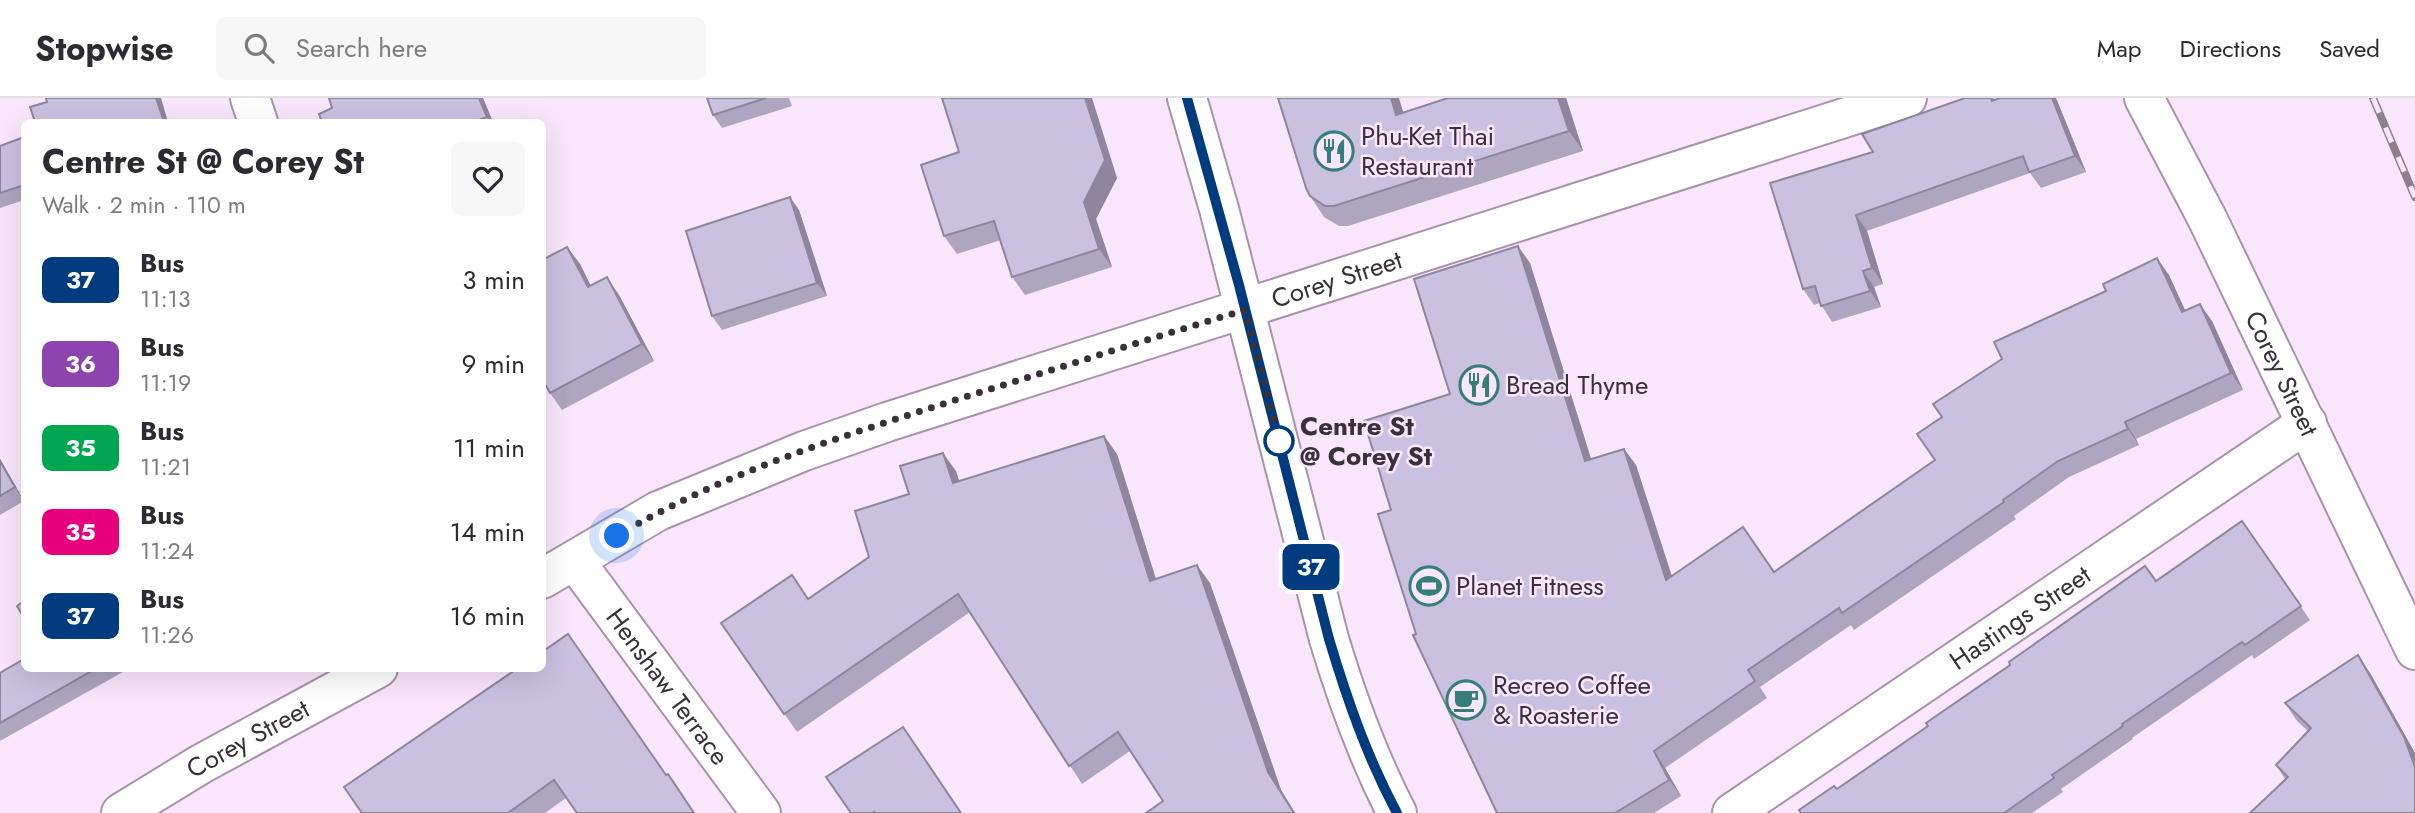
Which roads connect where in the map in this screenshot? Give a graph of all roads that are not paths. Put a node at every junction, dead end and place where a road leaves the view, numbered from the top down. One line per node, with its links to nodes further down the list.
1 (250, 98): 5 (street)
2 (1187, 98): 6 (street)
3 (1907, 98): 6 (street, Corey Street)
4 (2144, 98): 7 (street, Corey Street)
5 (257, 119)
6 (1245, 310): 8 (street, Corey Street); 13 (street)
7 (2307, 423): 9 (street, Corey Street); 14 (street, Hastings Street)
8 (559, 570): 12 (street, Henshaw Terrace)
9 (2415, 650)
10 (371, 672): 11 (street, Corey Street)
11 (121, 813)
12 (761, 813)
13 (1397, 813)
14 (1732, 813)

